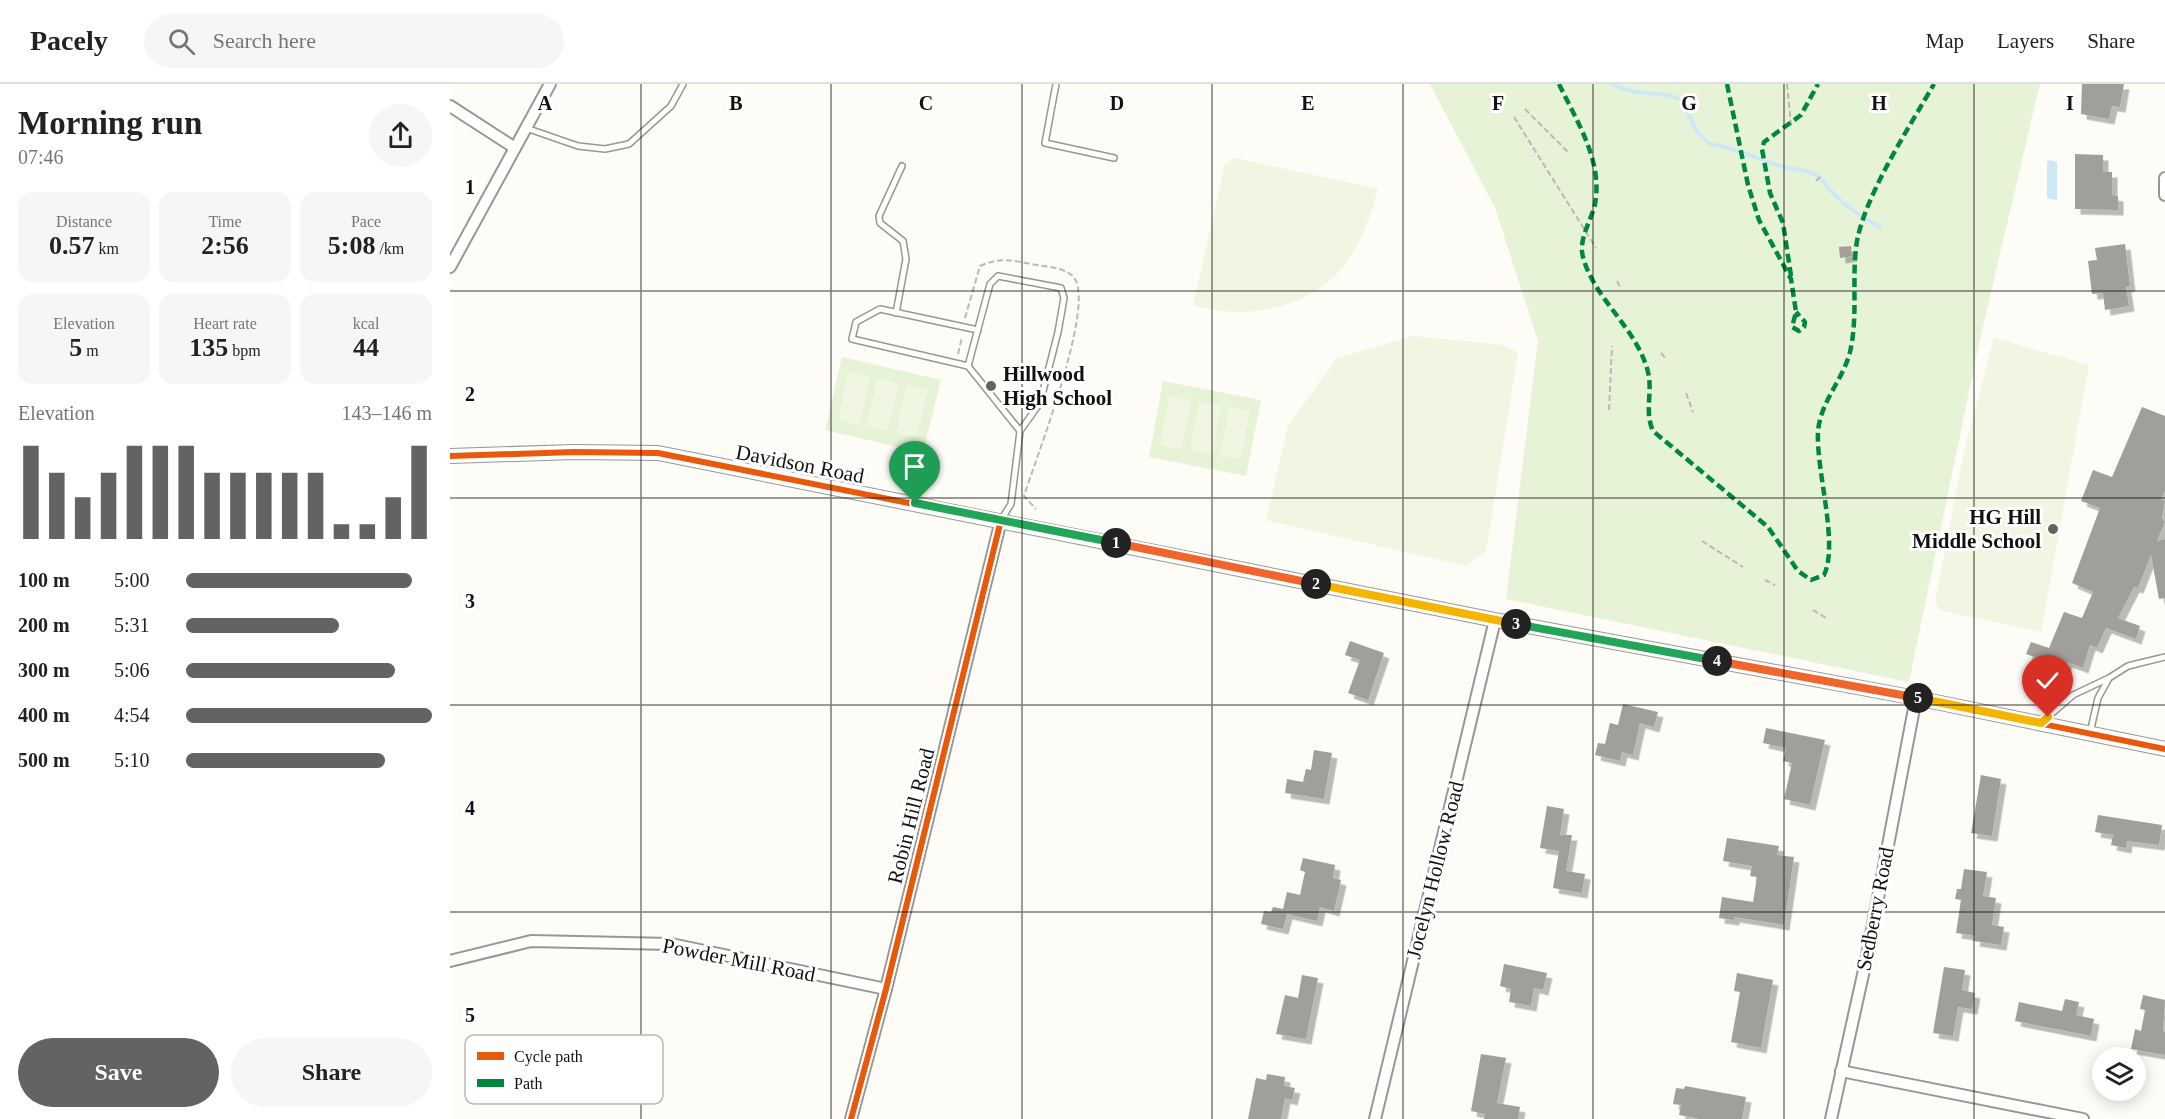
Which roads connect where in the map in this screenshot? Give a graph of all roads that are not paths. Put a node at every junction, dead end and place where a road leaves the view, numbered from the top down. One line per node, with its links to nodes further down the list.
1 (550, 84): 5 (street)
2 (683, 84): 5 (lane)
3 (1056, 84): 7 (lane)
4 (450, 106): 6 (street)
5 (526, 128): 6 (street)
6 (515, 148): 11 (street)
7 (1114, 158)
8 (902, 166): 13 (lane)
9 (2165, 178): 10 (street)
10 (2165, 195)
11 (453, 253): 12 (street)
12 (450, 267)
13 (896, 313): 14 (lane); 15 (lane)
14 (978, 330): 15 (lane); 16 (lane)
15 (968, 366): 16 (lane)
16 (1020, 431): 18 (lane)
17 (450, 456): 18 (street, Davidson Road)
18 (1001, 520): 19 (street, Davidson Road); 27 (street, Robin Hill Road)
19 (1495, 620): 22 (street, Davidson Road); 30 (street, Jocelyn Hollow Road)
20 (2165, 657): 21 (lane)
21 (2109, 678): 23 (lane); 24 (lane)
22 (1916, 698): 23 (street, Davidson Road); 28 (street, Sedberry Road)
23 (2041, 723): 24 (street, Davidson Road)
24 (2090, 733): 25 (street, Davidson Road)
25 (2165, 749)
26 (450, 961): 27 (street, Powder Mill Road)
27 (886, 989): 29 (street, Robin Hill Road)
28 (1841, 1071): 31 (street, Sedberry Road); 32 (street)
29 (851, 1119)
30 (1375, 1119)
31 (1831, 1119)
32 (2083, 1119)

